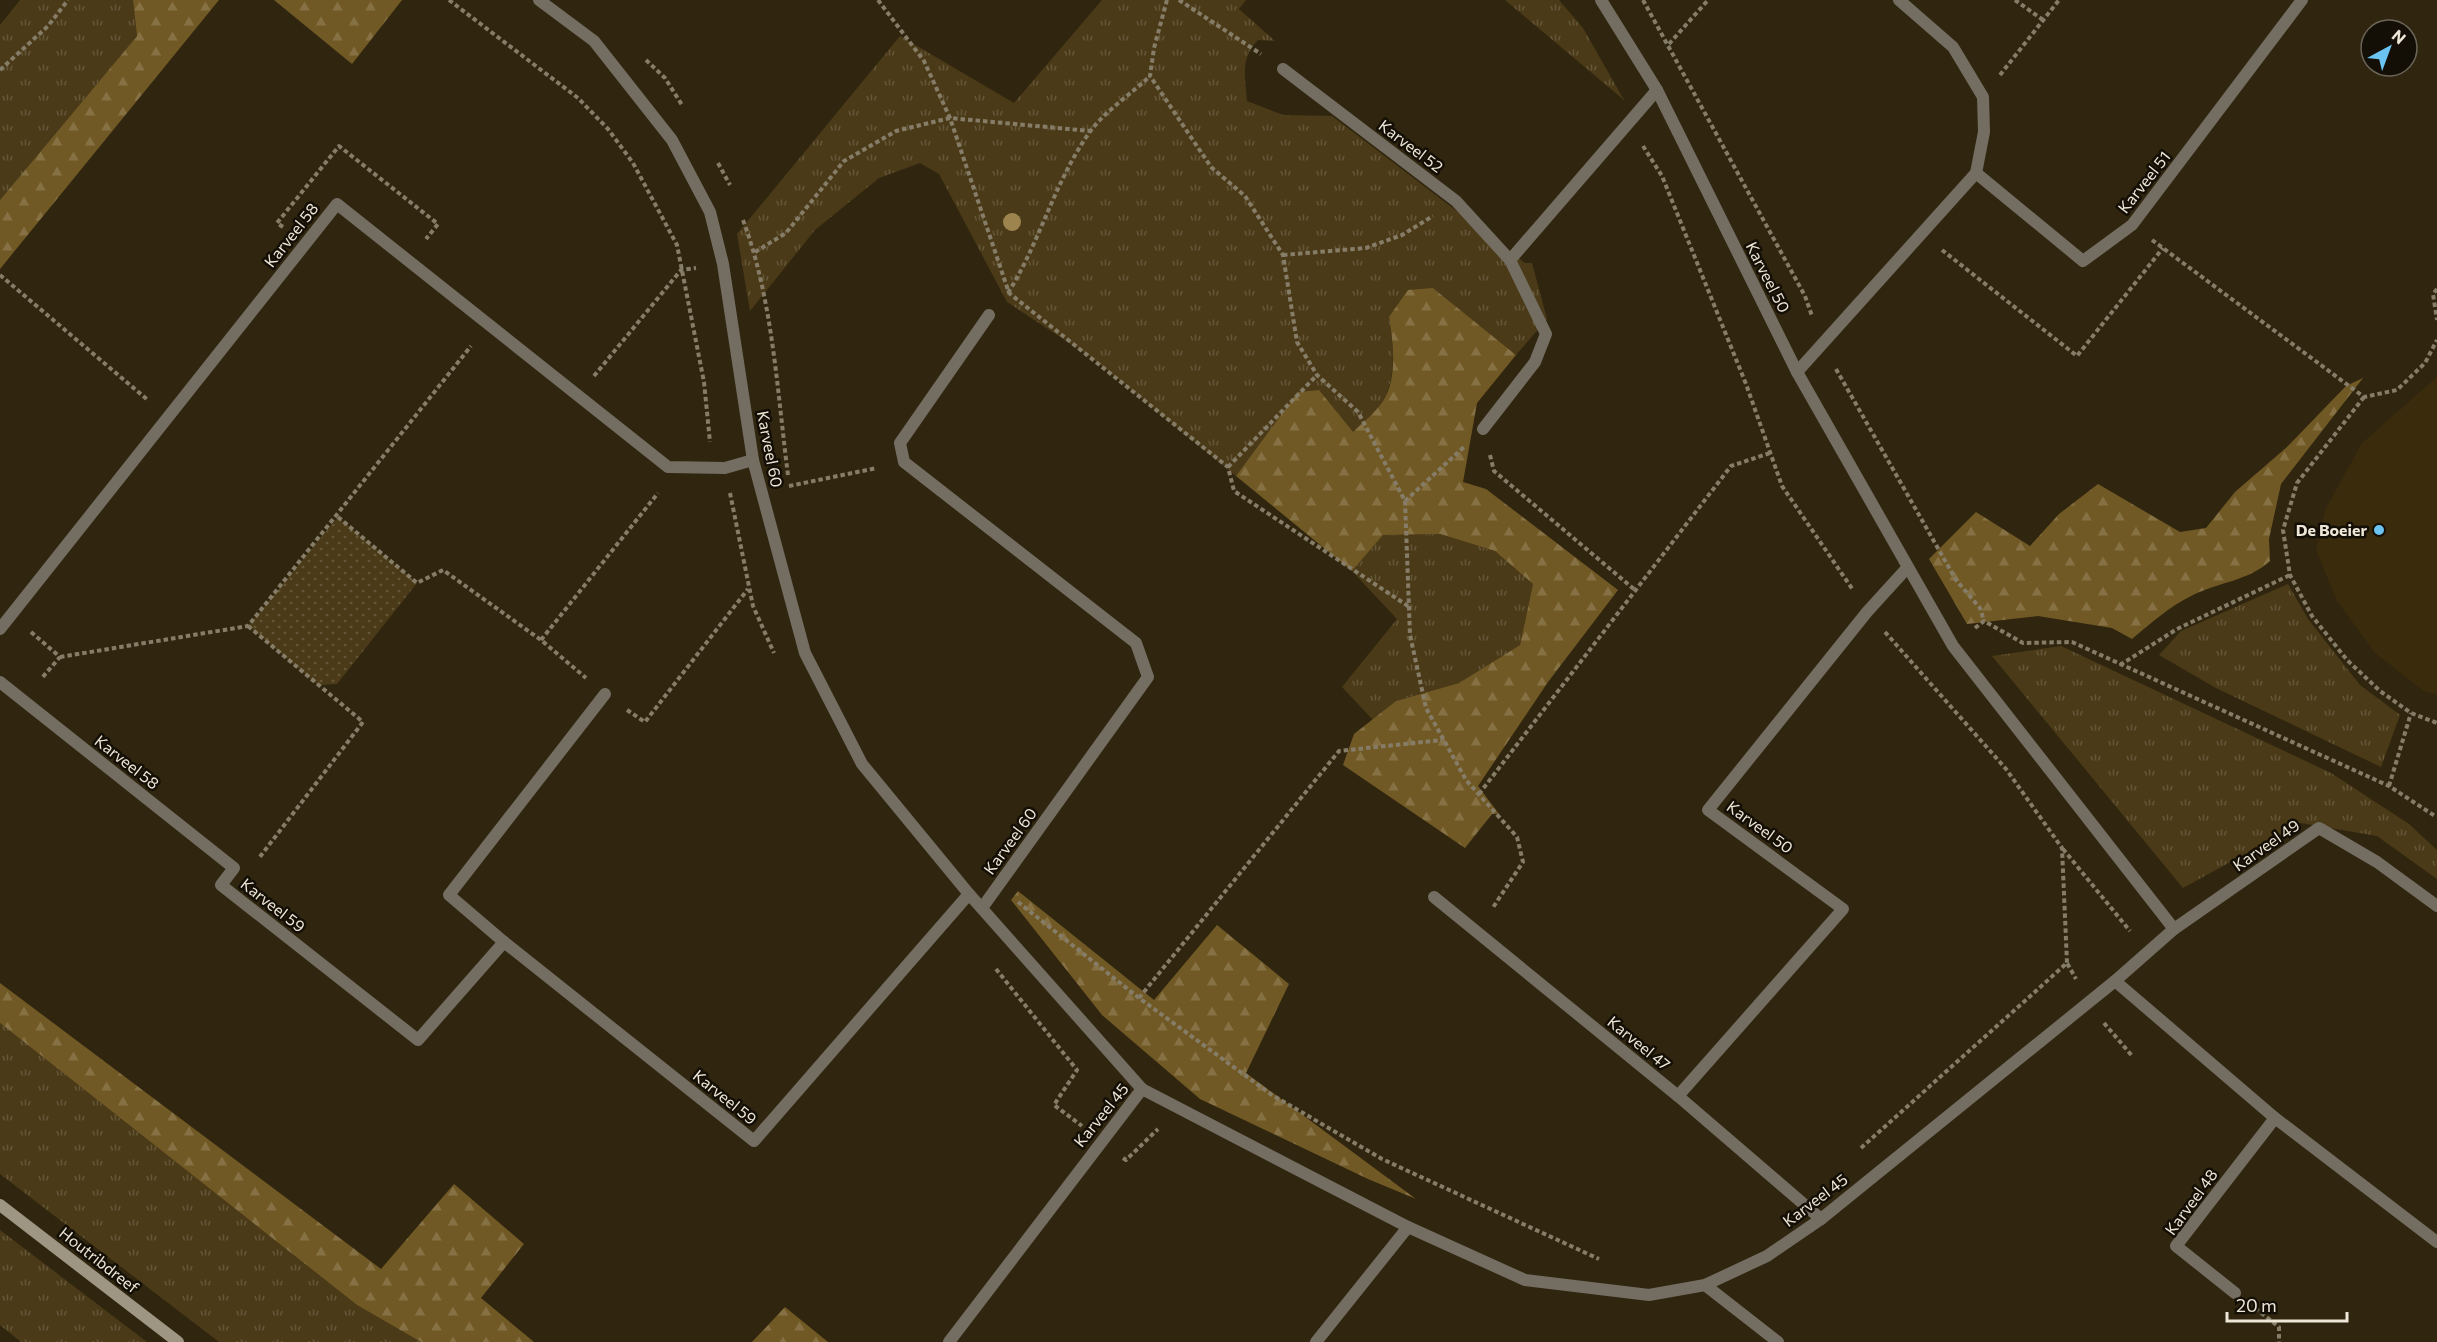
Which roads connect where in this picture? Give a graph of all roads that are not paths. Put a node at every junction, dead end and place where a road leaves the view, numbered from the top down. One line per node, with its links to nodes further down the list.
1 (539, 0): 12 (street, Karveel 60)
2 (1600, 0): 6 (street, Karveel 50)
3 (1899, 0): 7 (street)
4 (2302, 0): 7 (street, Karveel 51)
5 (1283, 69): 8 (street, Karveel 52)
6 (1657, 90): 8 (street); 10 (street, Karveel 50)
7 (1976, 172): 10 (street)
8 (1510, 260): 11 (street, Karveel 52)
9 (989, 315): 21 (street, Karveel 60)
10 (1797, 372): 13 (street, Karveel 50)
11 (1483, 429)
12 (753, 460): 14 (street, Karveel 58); 18 (street, Karveel 60)
13 (1907, 568): 22 (street, Karveel 50); 26 (street, Karveel 50)
14 (0, 629)
15 (0, 682): 17 (street, Karveel 58)
16 (605, 694): 23 (street, Karveel 59)
17 (234, 867): 23 (street, Karveel 59)
18 (969, 894): 21 (street, Karveel 60); 23 (street, Karveel 59)
19 (1434, 897): 26 (street, Karveel 47)
20 (2437, 906): 22 (street, Karveel 49)
21 (982, 908): 25 (street, Karveel 60)
22 (2174, 929): 24 (street, Karveel 45)
23 (504, 942)
24 (2115, 981): 27 (street); 29 (street, Karveel 45)
25 (1142, 1089): 30 (street, Karveel 45); 35 (street, Karveel 45)
26 (1678, 1096): 29 (street, Karveel 47)
27 (2275, 1118): 31 (street); 33 (street, Karveel 48)
28 (0, 1205): 34 (main road, Houtribdreef)
29 (1821, 1219): 32 (street, Karveel 45)
30 (1408, 1227): 32 (street, Karveel 45); 36 (street)
31 (2437, 1242)
32 (1706, 1285): 37 (street)
33 (2235, 1293)
34 (178, 1342)
35 (949, 1342)
36 (1316, 1342)
37 (1778, 1342)

